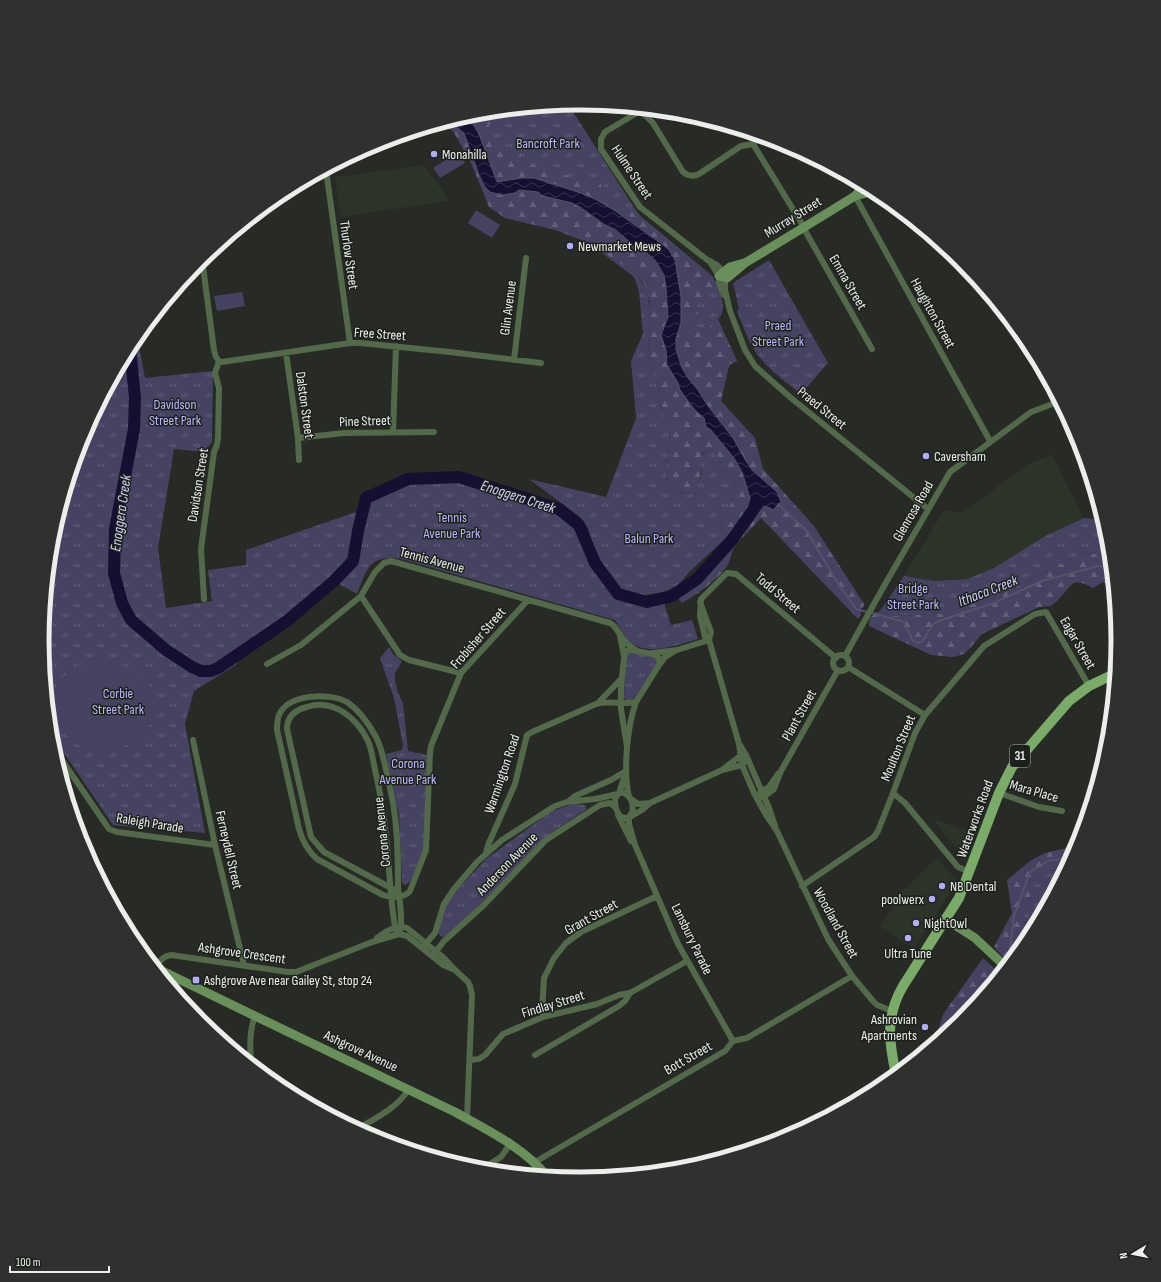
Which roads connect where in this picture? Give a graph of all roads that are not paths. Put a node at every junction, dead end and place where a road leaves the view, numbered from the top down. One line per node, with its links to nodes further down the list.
1 (634, 113): 12 (street, Hulme Street)
2 (644, 114): 4 (street)
3 (756, 140): 4 (street)
4 (753, 144): 9 (street, Emma Street)
5 (327, 174): 13 (street, Thurlow Street)
6 (861, 190): 8 (main road, Murray Street)
7 (866, 193): 8 (main road, Murray Street)
8 (855, 196): 9 (main road, Murray Street); 24 (street, Haughton Street)
9 (804, 227): 12 (main road, Murray Street); 15 (street, Emma Street)
10 (526, 258): 17 (street, Glin Avenue)
11 (203, 267): 18 (street, Davidson Street)
12 (723, 276): 26 (street, Praed Street)
13 (350, 343): 14 (street, Free Street); 16 (street, Free Street)
14 (396, 346): 17 (street, Free Street); 21 (street)
15 (872, 349)
16 (286, 353): 18 (street, Free Street); 23 (street, Dalston Street)
17 (514, 360): 19 (street, Free Street)
18 (219, 361): 29 (street, Davidson Street)
19 (541, 363)
20 (1055, 403): 24 (street, Glenrosa Road)
21 (393, 432): 22 (street, Pine Street); 23 (street, Pine Street)
22 (434, 432)
23 (298, 438): 25 (street, Dalston Street)
24 (990, 441): 26 (street, Glenrosa Road)
25 (299, 460)
26 (928, 509): 37 (street, Glenrosa Road)
27 (704, 595): 33 (street, Woodland Street); 39 (street, Todd Street)
28 (361, 596): 30 (street, Tennis Avenue); 40 (street, Tennis Avenue); 44 (street)
29 (204, 598)
30 (528, 600): 32 (street, Tennis Avenue); 44 (street, Frobisher Street)
31 (1046, 612): 47 (street, Eagar Street); 51 (street, Moulton Street)
32 (619, 634): 34 (street, Tennis Avenue); 38 (street)
33 (707, 641): 35 (street); 55 (street, Woodland Street)
34 (636, 650): 36 (street); 38 (street)
35 (677, 650): 36 (street); 41 (street)
36 (650, 654): 41 (street)
37 (845, 656): 39 (street); 42 (street)
38 (624, 657): 46 (street)
39 (836, 658): 43 (street)
40 (268, 664)
41 (659, 665): 48 (street)
42 (848, 667): 43 (street); 51 (street)
43 (838, 670): 66 (street, Plant Street)
44 (461, 673): 85 (street, Frobisher Street)
45 (1111, 676): 47 (main road, Waterworks Road / 31)
46 (622, 678): 49 (street, Warmington Road); 50 (street)
47 (1089, 686): 64 (main road, Waterworks Road / 31)
48 (636, 702): 50 (street); 56 (street)
49 (596, 704): 50 (street, Warmington Road); 76 (street, Warmington Road)
50 (620, 704): 56 (street)
51 (925, 715): 63 (street, Moulton Street)
52 (287, 735): 53 (street); 84 (street, Corona Avenue); 84 (street, Corona Avenue)
53 (279, 738): 85 (street, Corona Avenue); 87 (street, Corona Avenue)
54 (193, 740): 79 (street, Ferneydell Street)
55 (739, 744): 57 (street, Woodland Street); 58 (street, Woodland Street)
56 (626, 748): 62 (street)
57 (740, 756): 58 (street); 60 (street, Woodland Street); 61 (street)
58 (747, 759): 60 (street); 66 (street, Woodland Street)
59 (63, 762): 79 (street, Raleigh Parade)
60 (742, 765): 61 (street); 67 (street, Woodland Street)
61 (722, 770): 71 (street)
62 (626, 771): 65 (street); 68 (street); 70 (street, Anderson Avenue)
63 (893, 793): 82 (street); 83 (street, Moulton Street)
64 (999, 793): 73 (street, Mara Place); 82 (main road, Waterworks Road / 31)
65 (618, 794): 68 (street); 69 (street, Anderson Avenue); 72 (street)
66 (762, 794): 67 (street, Plant Street); 77 (street, Woodland Street)
67 (757, 797): 77 (street, Woodland Street)
68 (630, 798): 71 (street); 75 (street)
69 (587, 799): 70 (street, Anderson Avenue); 74 (street)
70 (569, 802): 78 (street, Anderson Avenue)
71 (650, 804): 75 (street)
72 (616, 809): 74 (street, Anderson Avenue); 75 (street); 80 (street, Lansbury Parade)
73 (1062, 811)
74 (590, 812): 92 (street, Anderson Avenue)
75 (630, 817): 80 (street, Lansbury Parade)
76 (497, 825): 78 (street, Warmington Road); 81 (street, Warmington Road)
77 (777, 832): 83 (street, Woodland Street)
78 (502, 840): 81 (street, Anderson Avenue)
79 (215, 845): 98 (street, Ferneydell Street)
80 (635, 845): 86 (street, Lansbury Parade)
81 (486, 853): 90 (street, Anderson Avenue)
82 (970, 872): 88 (main road, Waterworks Road / 31)
83 (802, 886): 100 (street, Woodland Street)
84 (390, 888): 85 (street); 87 (street, Corona Avenue)
85 (399, 896): 87 (street); 89 (street, Corona Avenue)
86 (657, 896): 95 (street, Lansbury Parade); 104 (street, Grant Street)
87 (391, 897): 91 (street, Corona Avenue)
88 (947, 920): 97 (main road); 102 (main road, Waterworks Road / 31)
89 (402, 927): 91 (street, Ashgrove Crescent); 93 (street)
90 (436, 929): 92 (street); 93 (street, Anderson Avenue)
91 (397, 931): 93 (street); 98 (street, Ashgrove Crescent)
92 (446, 939): 94 (street, Anderson Avenue)
93 (424, 946): 94 (street)
94 (434, 954): 108 (street)
95 (687, 960): 101 (street, Findlay Street); 105 (street, Lansbury Parade)
96 (158, 963): 98 (street, Ashgrove Crescent)
97 (1002, 964)
98 (244, 965)
99 (165, 972): 103 (main road, Ashgrove Avenue)
100 (852, 976): 102 (street, Woodland Street); 105 (street, Bott Street)
101 (630, 993): 104 (street, Findlay Street); 106 (street, Findlay Street)
102 (892, 1011): 109 (main road, Waterworks Road / 31)
103 (255, 1016): 107 (street); 110 (main road, Ashgrove Avenue)
104 (543, 1017): 108 (street, Findlay Street)
105 (733, 1041): 114 (street, Bott Street)
106 (535, 1055)
107 (250, 1057)
108 (470, 1060): 111 (street)
109 (895, 1069)
110 (409, 1089): 111 (main road, Ashgrove Avenue); 112 (street)
111 (467, 1119): 113 (main road, Ashgrove Avenue)
112 (363, 1126)
113 (510, 1144): 114 (main road, Ashgrove Avenue); 115 (street)
114 (535, 1162): 116 (main road, Ashgrove Avenue)
115 (489, 1164)
116 (542, 1171)

